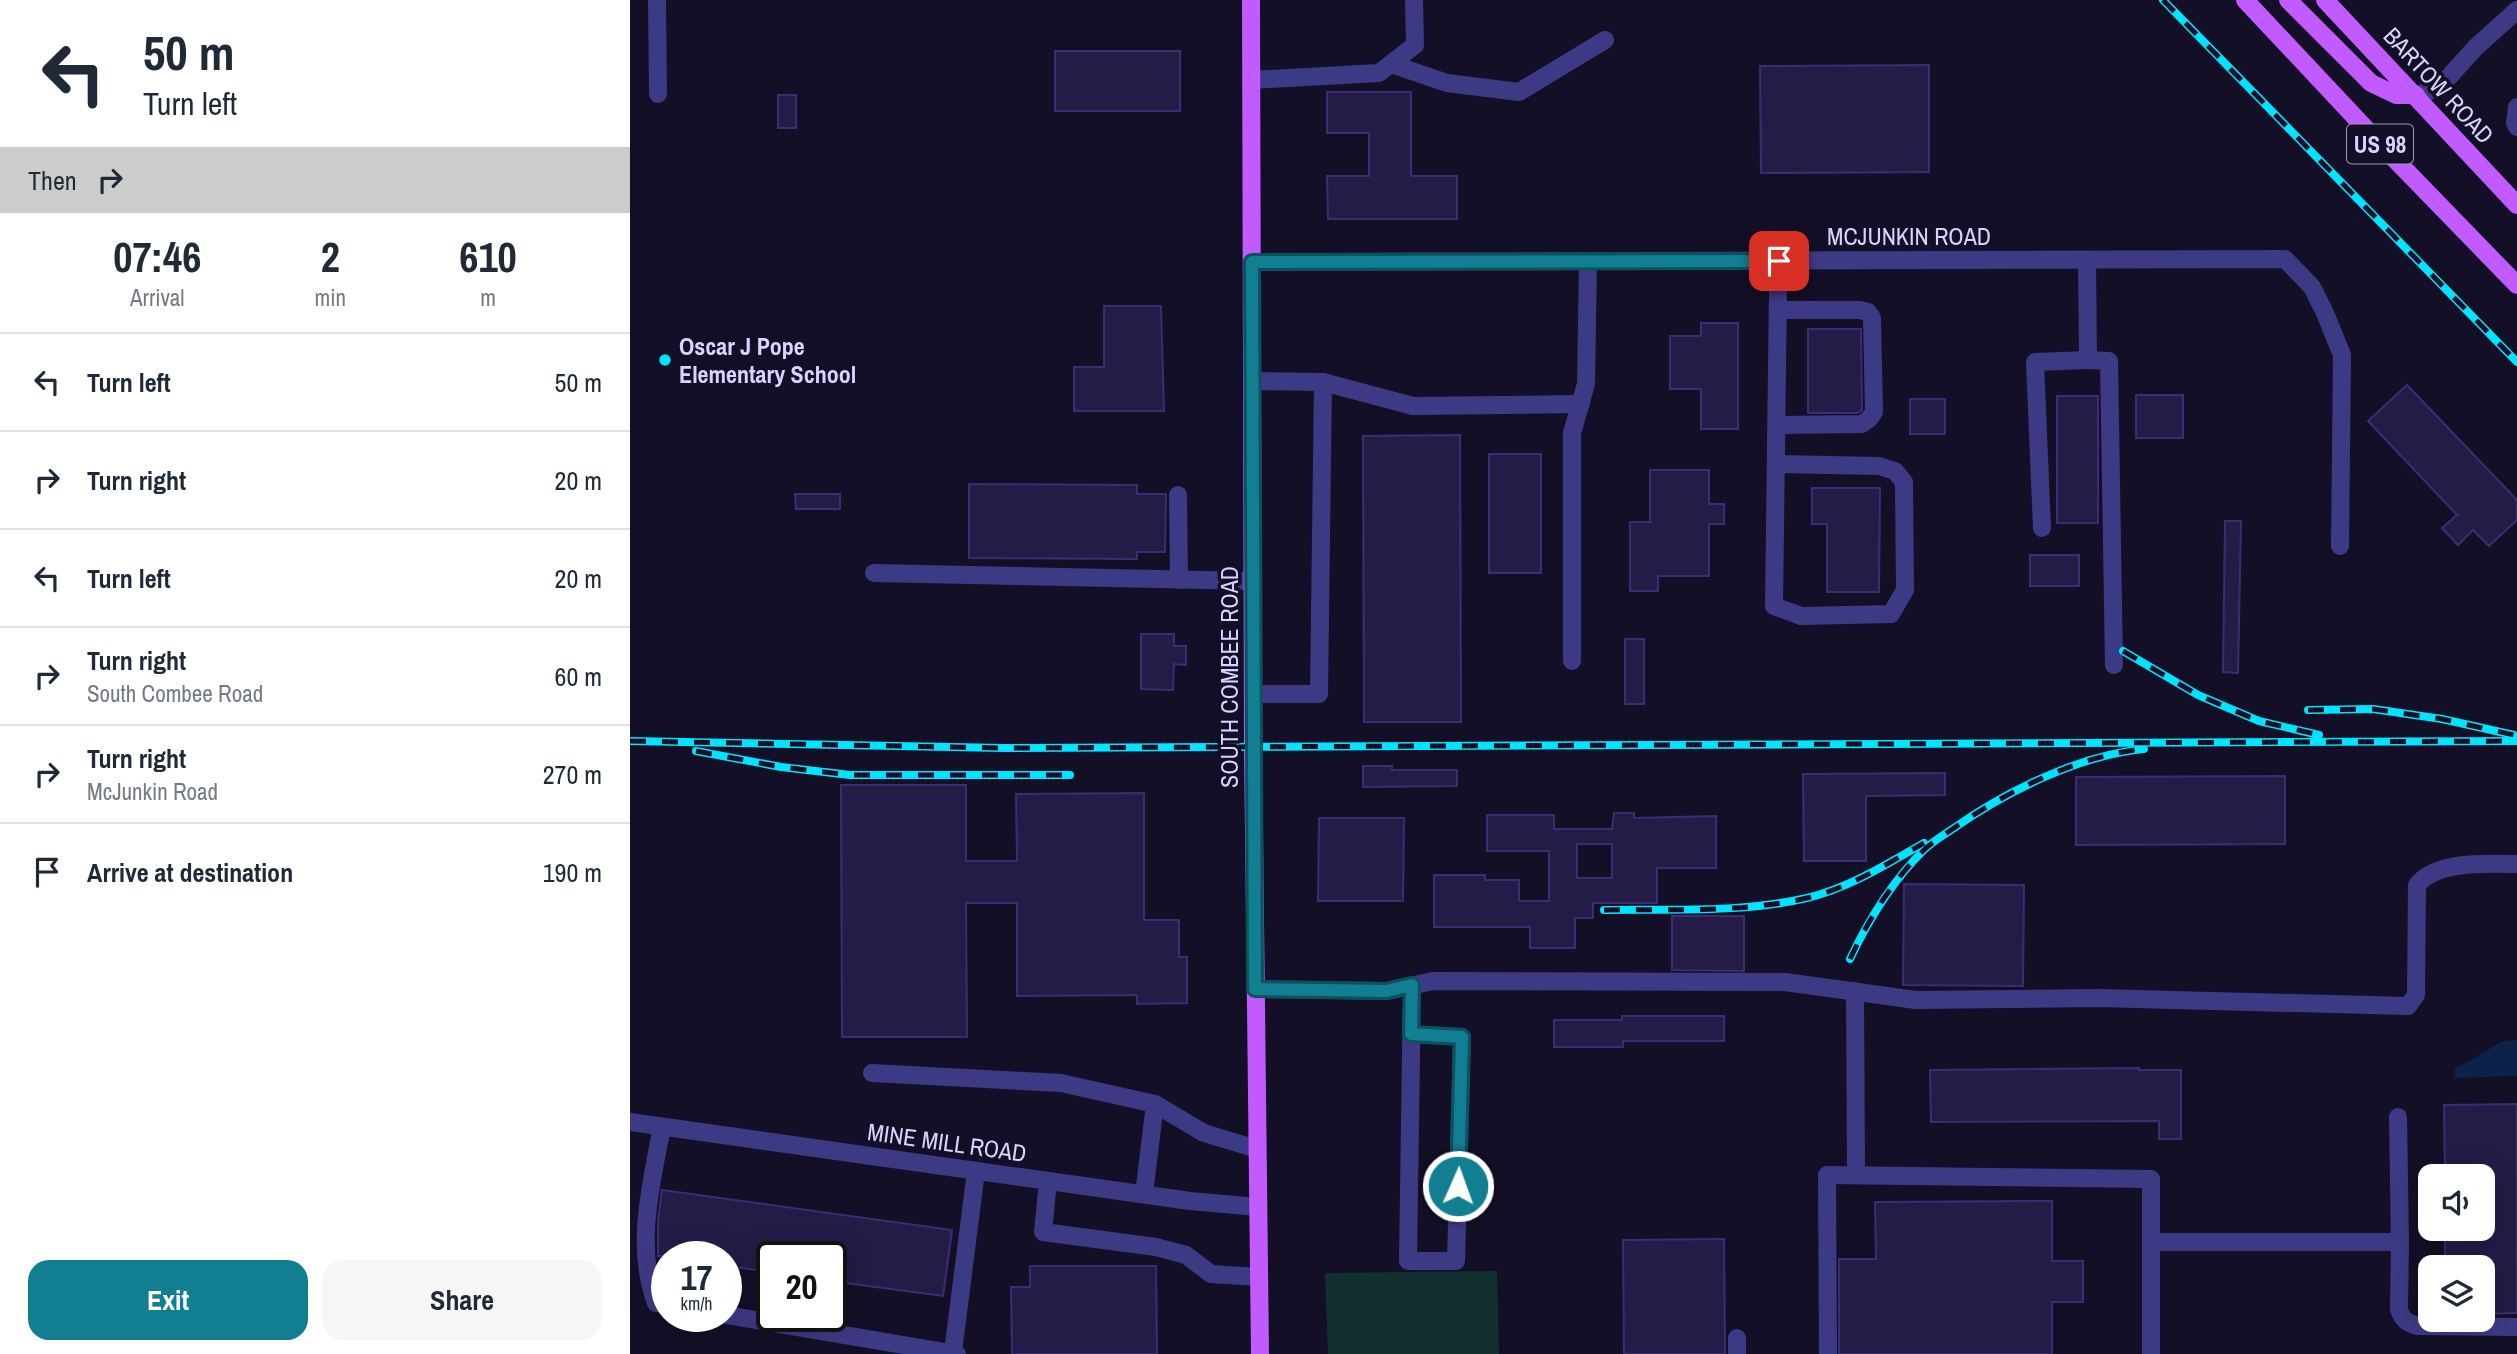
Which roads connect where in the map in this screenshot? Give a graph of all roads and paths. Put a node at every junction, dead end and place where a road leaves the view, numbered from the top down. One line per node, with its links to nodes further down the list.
1 (657, 0): 11 (street)
2 (1251, 0): 10 (main road, SOUTH COMBEE ROAD)
3 (1414, 0): 9 (street)
4 (2245, 0): 20 (main road, US 98)
5 (2288, 0): 12 (main road)
6 (2325, 0): 12 (main road, BARTOW ROAD / US 98)
7 (2517, 10): 12 (street)
8 (1605, 40): 9 (street)
9 (1391, 64): 10 (street)
10 (1251, 80): 19 (main road, SOUTH COMBEE ROAD)
11 (658, 94)
12 (2416, 95): 15 (main road, BARTOW ROAD / US 98)
13 (2517, 107): 14 (street)
14 (2517, 127)
15 (2517, 205)
16 (2087, 260): 18 (street, MCJUNKIN ROAD); 22 (street); 30 (street, MCJUNKIN ROAD)
17 (1588, 261): 18 (street, MCJUNKIN ROAD); 19 (street, MCJUNKIN ROAD); 25 (street)
18 (1779, 261): 21 (street)
19 (1252, 262): 23 (main road, SOUTH COMBEE ROAD)
20 (2517, 285)
21 (1778, 310): 26 (street); 26 (street)
22 (2088, 360): 29 (street); 35 (street)
23 (1252, 381): 24 (street); 33 (main road, SOUTH COMBEE ROAD)
24 (1323, 382): 25 (street); 36 (street)
25 (1580, 404): 34 (street)
26 (1777, 425): 27 (street)
27 (1776, 464): 27 (street)
28 (1178, 495): 32 (street)
29 (2042, 528)
30 (2340, 546)
31 (874, 573): 32 (street)
32 (1179, 580): 33 (street)
33 (1253, 581): 36 (main road, SOUTH COMBEE ROAD)
34 (1572, 661)
35 (2114, 665)
36 (1253, 694): 39 (main road, SOUTH COMBEE ROAD)
37 (2517, 864): 40 (street)
38 (1412, 985): 39 (street); 40 (street); 41 (street)
39 (1255, 989): 47 (main road, SOUTH COMBEE ROAD)
40 (1855, 991): 49 (street)
41 (1411, 1034): 41 (street)
42 (872, 1073): 43 (street)
43 (1156, 1104): 47 (street); 51 (street)
44 (2398, 1117): 54 (street)
45 (630, 1122): 46 (street, MINE MILL ROAD)
46 (662, 1127): 48 (street, MINE MILL ROAD); 56 (street)
47 (1257, 1149): 52 (main road, SOUTH COMBEE ROAD)
48 (976, 1171): 50 (street, MINE MILL ROAD); 59 (street)
49 (1856, 1175): 53 (street); 61 (street)
50 (1048, 1181): 51 (street, MINE MILL ROAD); 55 (street)
51 (1144, 1194): 52 (street, MINE MILL ROAD)
52 (1258, 1207): 55 (main road, SOUTH COMBEE ROAD)
53 (2151, 1242): 54 (street); 62 (street)
54 (2400, 1242): 58 (street)
55 (1259, 1277): 60 (main road, SOUTH COMBEE ROAD)
56 (651, 1289)
57 (742, 1317): 59 (street)
58 (2517, 1326)
59 (955, 1353)
60 (1260, 1354)
61 (1828, 1354)
62 (2151, 1354)

